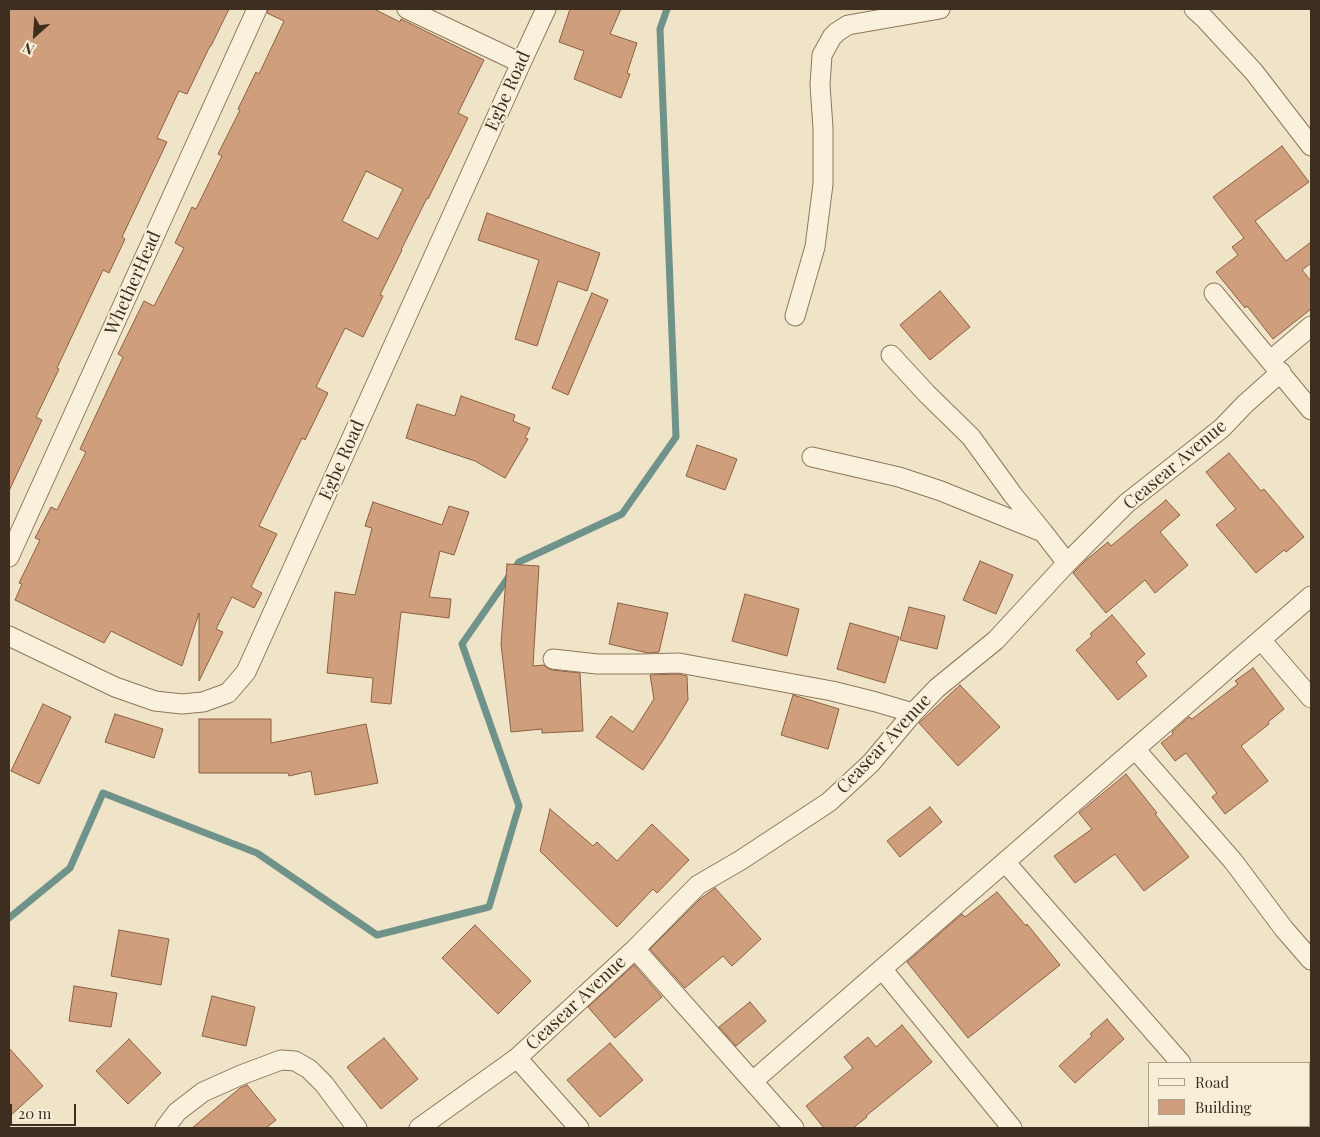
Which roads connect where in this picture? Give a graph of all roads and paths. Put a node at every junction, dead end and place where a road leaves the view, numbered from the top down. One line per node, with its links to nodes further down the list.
1 (257, 9): 16 (street, WhetherHead)
2 (407, 9): 6 (street)
3 (546, 9): 6 (street, Egbe Road)
4 (940, 9): 9 (street)
5 (1194, 9): 7 (street)
6 (521, 63): 19 (street, Egbe Road)
7 (1311, 146)
8 (1214, 293): 12 (street)
9 (795, 316)
10 (1311, 326): 12 (street, Ceasear Avenue)
11 (890, 355): 15 (street)
12 (1276, 366): 13 (street); 17 (street, Ceasear Avenue)
13 (1311, 410)
14 (812, 457): 15 (street)
15 (1043, 532): 17 (street)
16 (9, 557)
17 (1067, 563): 23 (street, Ceasear Avenue)
18 (1311, 596): 20 (street)
19 (9, 636)
20 (1261, 640): 22 (street); 24 (street)
21 (553, 659): 23 (street)
22 (1311, 698)
23 (913, 713): 26 (street, Ceasear Avenue)
24 (1135, 749): 25 (street); 27 (street)
25 (1005, 862): 28 (street); 30 (street)
26 (635, 949): 29 (street, Ceasear Avenue); 31 (street)
27 (1311, 960)
28 (882, 969): 31 (street); 37 (street)
29 (517, 1058): 34 (street, Ceasear Avenue); 35 (street)
30 (1180, 1062)
31 (753, 1081): 36 (street)
32 (165, 1128): 33 (street)
33 (357, 1128)
34 (419, 1128)
35 (579, 1128)
36 (794, 1128)
37 (1012, 1128)

